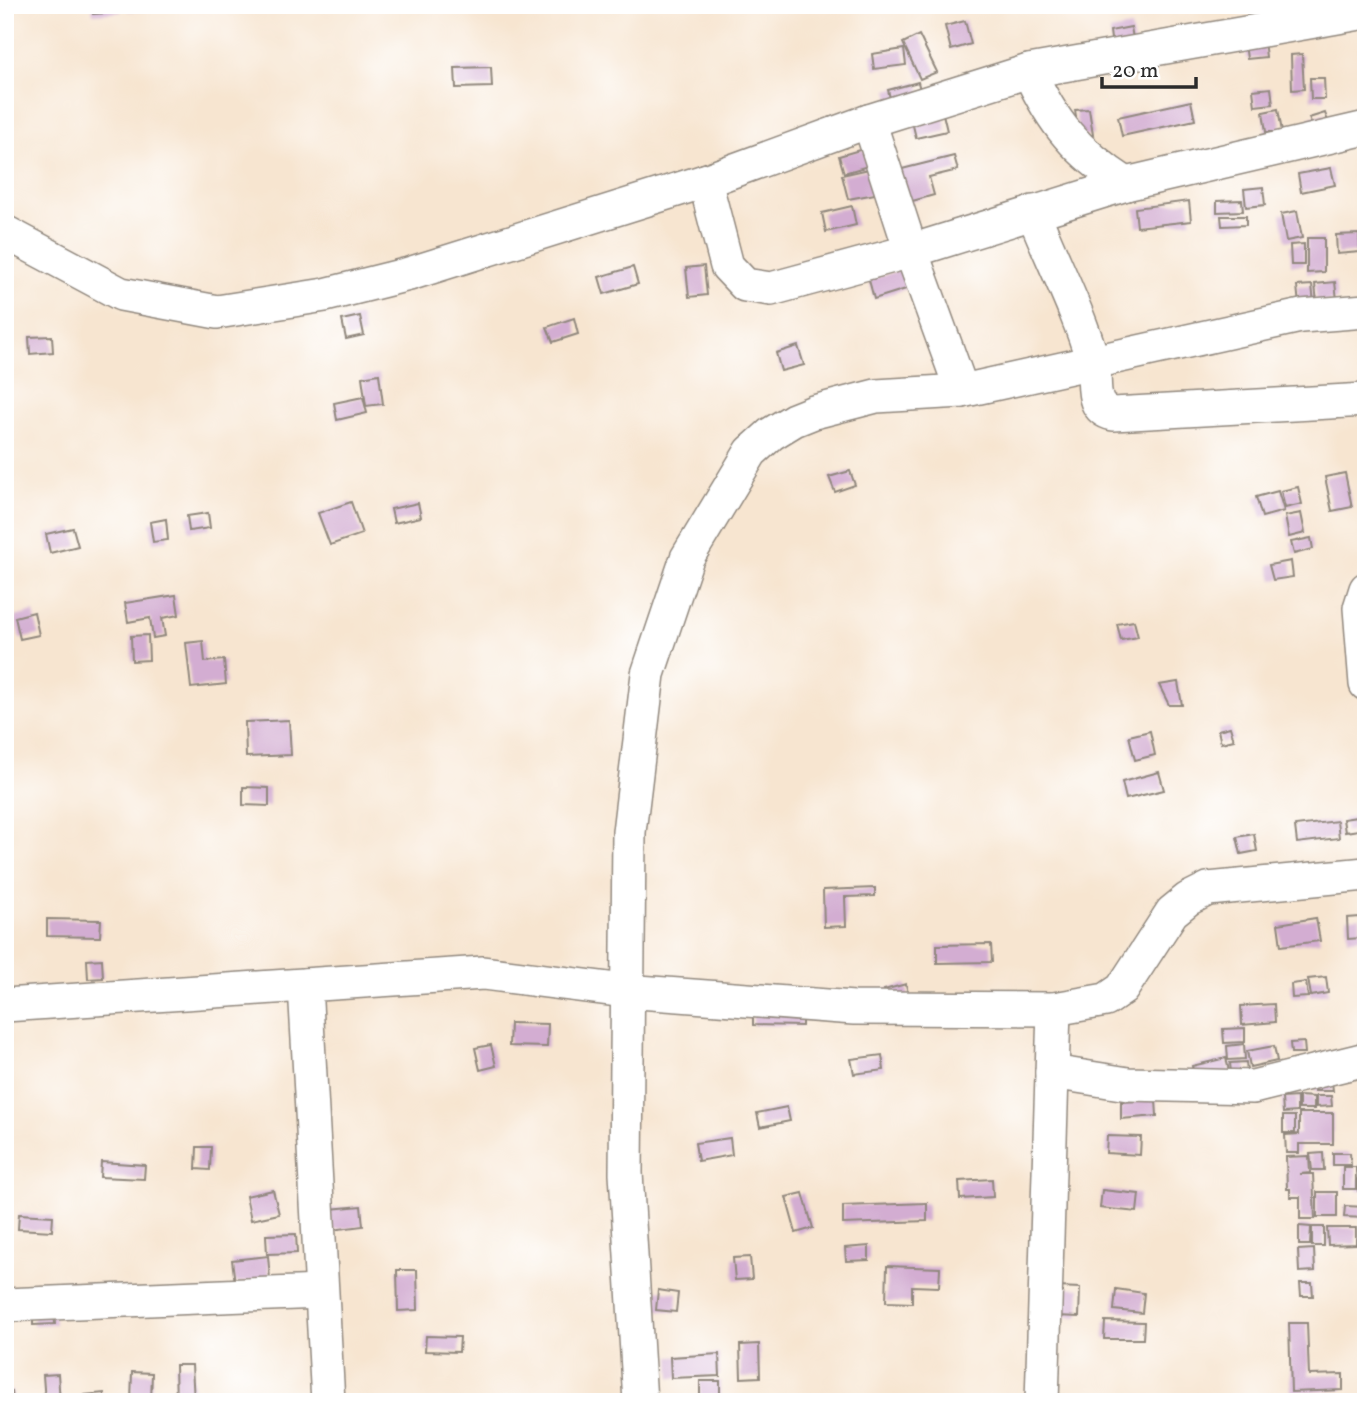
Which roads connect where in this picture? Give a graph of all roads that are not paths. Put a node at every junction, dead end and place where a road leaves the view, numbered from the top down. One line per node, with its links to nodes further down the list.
1 (1366, 12): 2 (street)
2 (1029, 71): 3 (street); 6 (street)
3 (869, 121): 5 (street); 9 (street)
4 (1366, 128): 6 (street)
5 (705, 181): 8 (street); 9 (street)
6 (1126, 184): 7 (street)
7 (1033, 212): 9 (street); 11 (street)
8 (5, 232)
9 (911, 251): 12 (street)
10 (1366, 311): 11 (street)
11 (1093, 360): 12 (street); 13 (street)
12 (962, 391): 18 (street)
13 (1366, 400)
14 (1366, 589): 15 (street)
15 (1366, 684)
16 (1366, 874): 20 (street)
17 (305, 985): 18 (street); 19 (street); 23 (street)
18 (625, 991): 20 (street); 26 (street)
19 (5, 1005)
20 (1054, 1009): 22 (street)
21 (1366, 1059): 22 (street)
22 (1052, 1072): 27 (street)
23 (321, 1292): 24 (street); 25 (street)
24 (5, 1305)
25 (328, 1402)
26 (640, 1402)
27 (1042, 1402)

